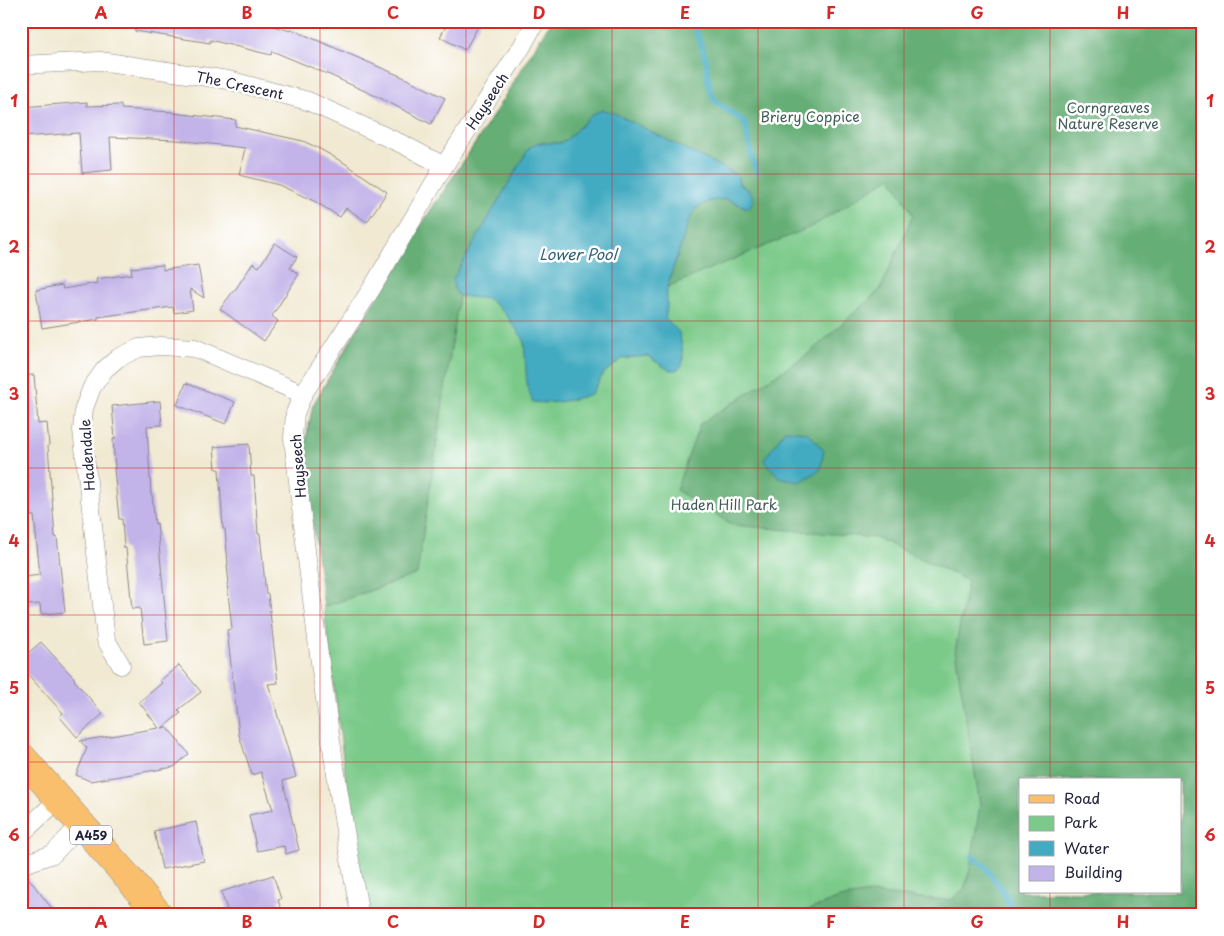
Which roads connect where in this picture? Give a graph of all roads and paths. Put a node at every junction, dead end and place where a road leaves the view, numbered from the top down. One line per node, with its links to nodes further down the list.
1 (536, 21): 3 (street, Hayseech)
2 (21, 65): 3 (street, The Crescent)
3 (444, 166): 4 (street, Hayseech)
4 (303, 394): 5 (street, Hadendale); 12 (street, Hayseech)
5 (121, 665)
6 (21, 756): 7 (main road, A459)
7 (59, 799): 8 (main road, A459); 9 (street)
8 (81, 824): 10 (street); 11 (main road, A459)
9 (21, 834)
10 (21, 865)
11 (160, 915)
12 (360, 915)

